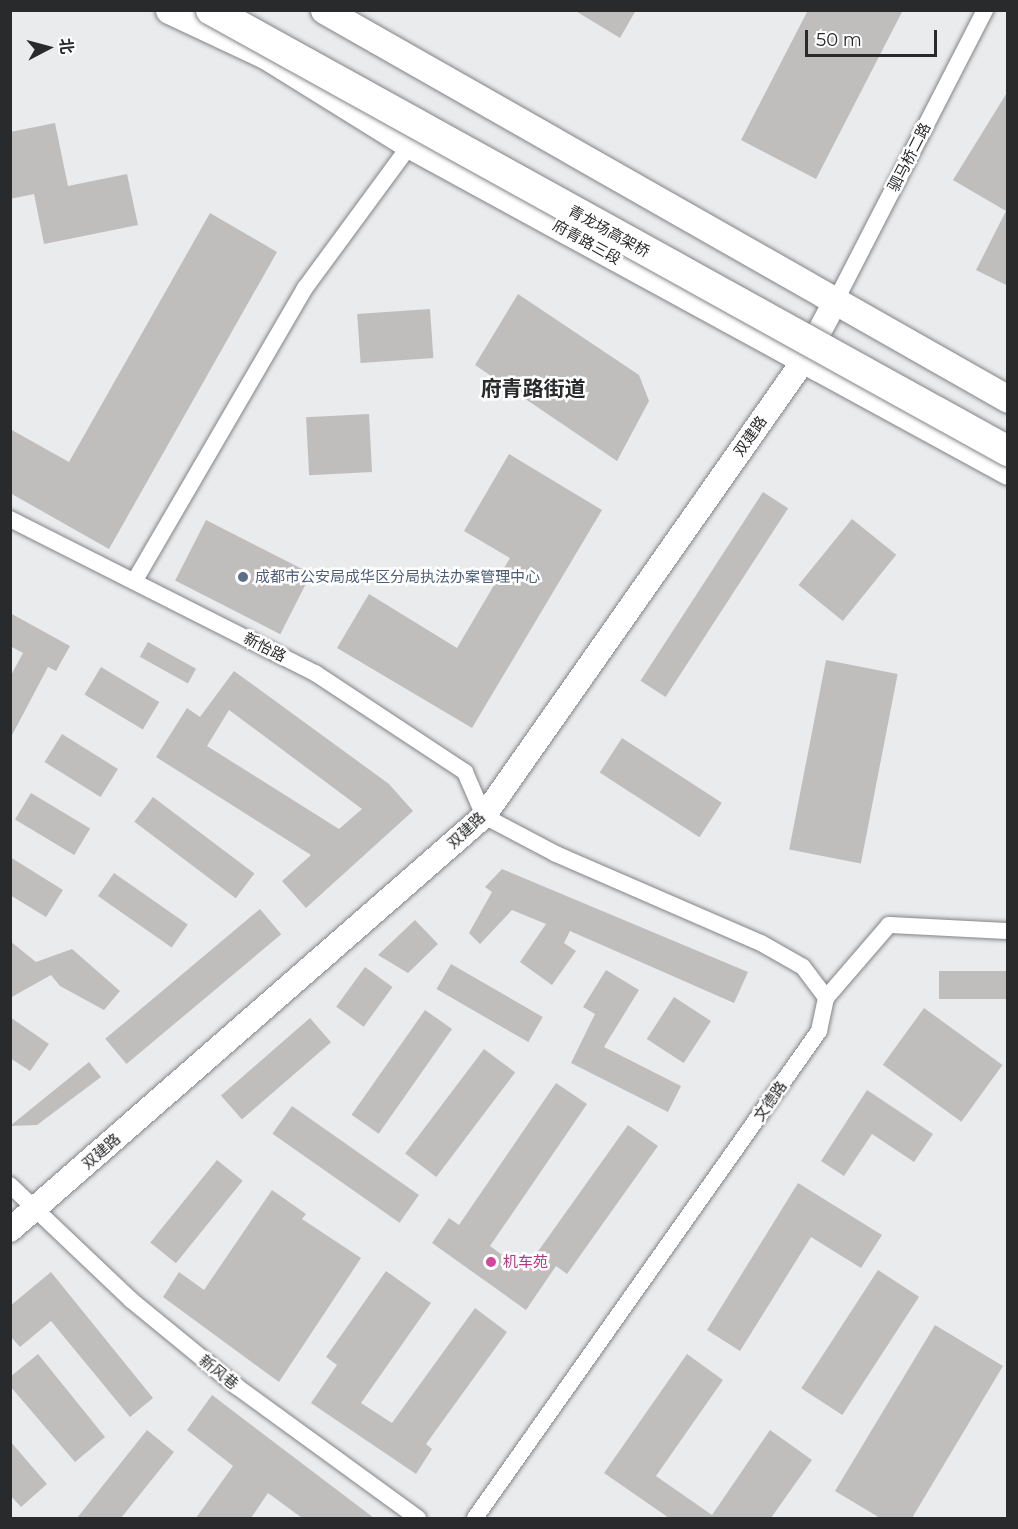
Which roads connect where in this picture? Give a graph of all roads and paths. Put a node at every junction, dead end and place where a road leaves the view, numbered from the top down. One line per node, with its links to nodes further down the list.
1 (169, 10): 6 (main road, 府青路三段)
2 (211, 10): 11 (highway, 青龙场高架桥, bridge)
3 (244, 10): 10 (highway, 青龙场高架桥)
4 (324, 10): 7 (main road)
5 (985, 10): 7 (street, 驷马桥二路)
6 (410, 145): 8 (main road, 府青路三段); 14 (street)
7 (834, 304): 8 (street, 双建路); 9 (main road)
8 (804, 360): 12 (main road, 府青路三段); 15 (street, 双建路)
9 (1008, 399)
10 (1008, 431)
11 (1008, 451)
12 (1008, 471)
13 (10, 519): 14 (street, 新怡路)
14 (135, 580): 15 (street, 新怡路)
15 (484, 816): 17 (street); 19 (street, 双建路)
16 (1008, 931): 17 (street)
17 (826, 998): 22 (street, 文德路)
18 (10, 1185): 19 (street, 新风巷)
19 (38, 1206): 20 (street, 双建路); 21 (street, 新风巷)
20 (10, 1230)
21 (418, 1518)
22 (475, 1518)

